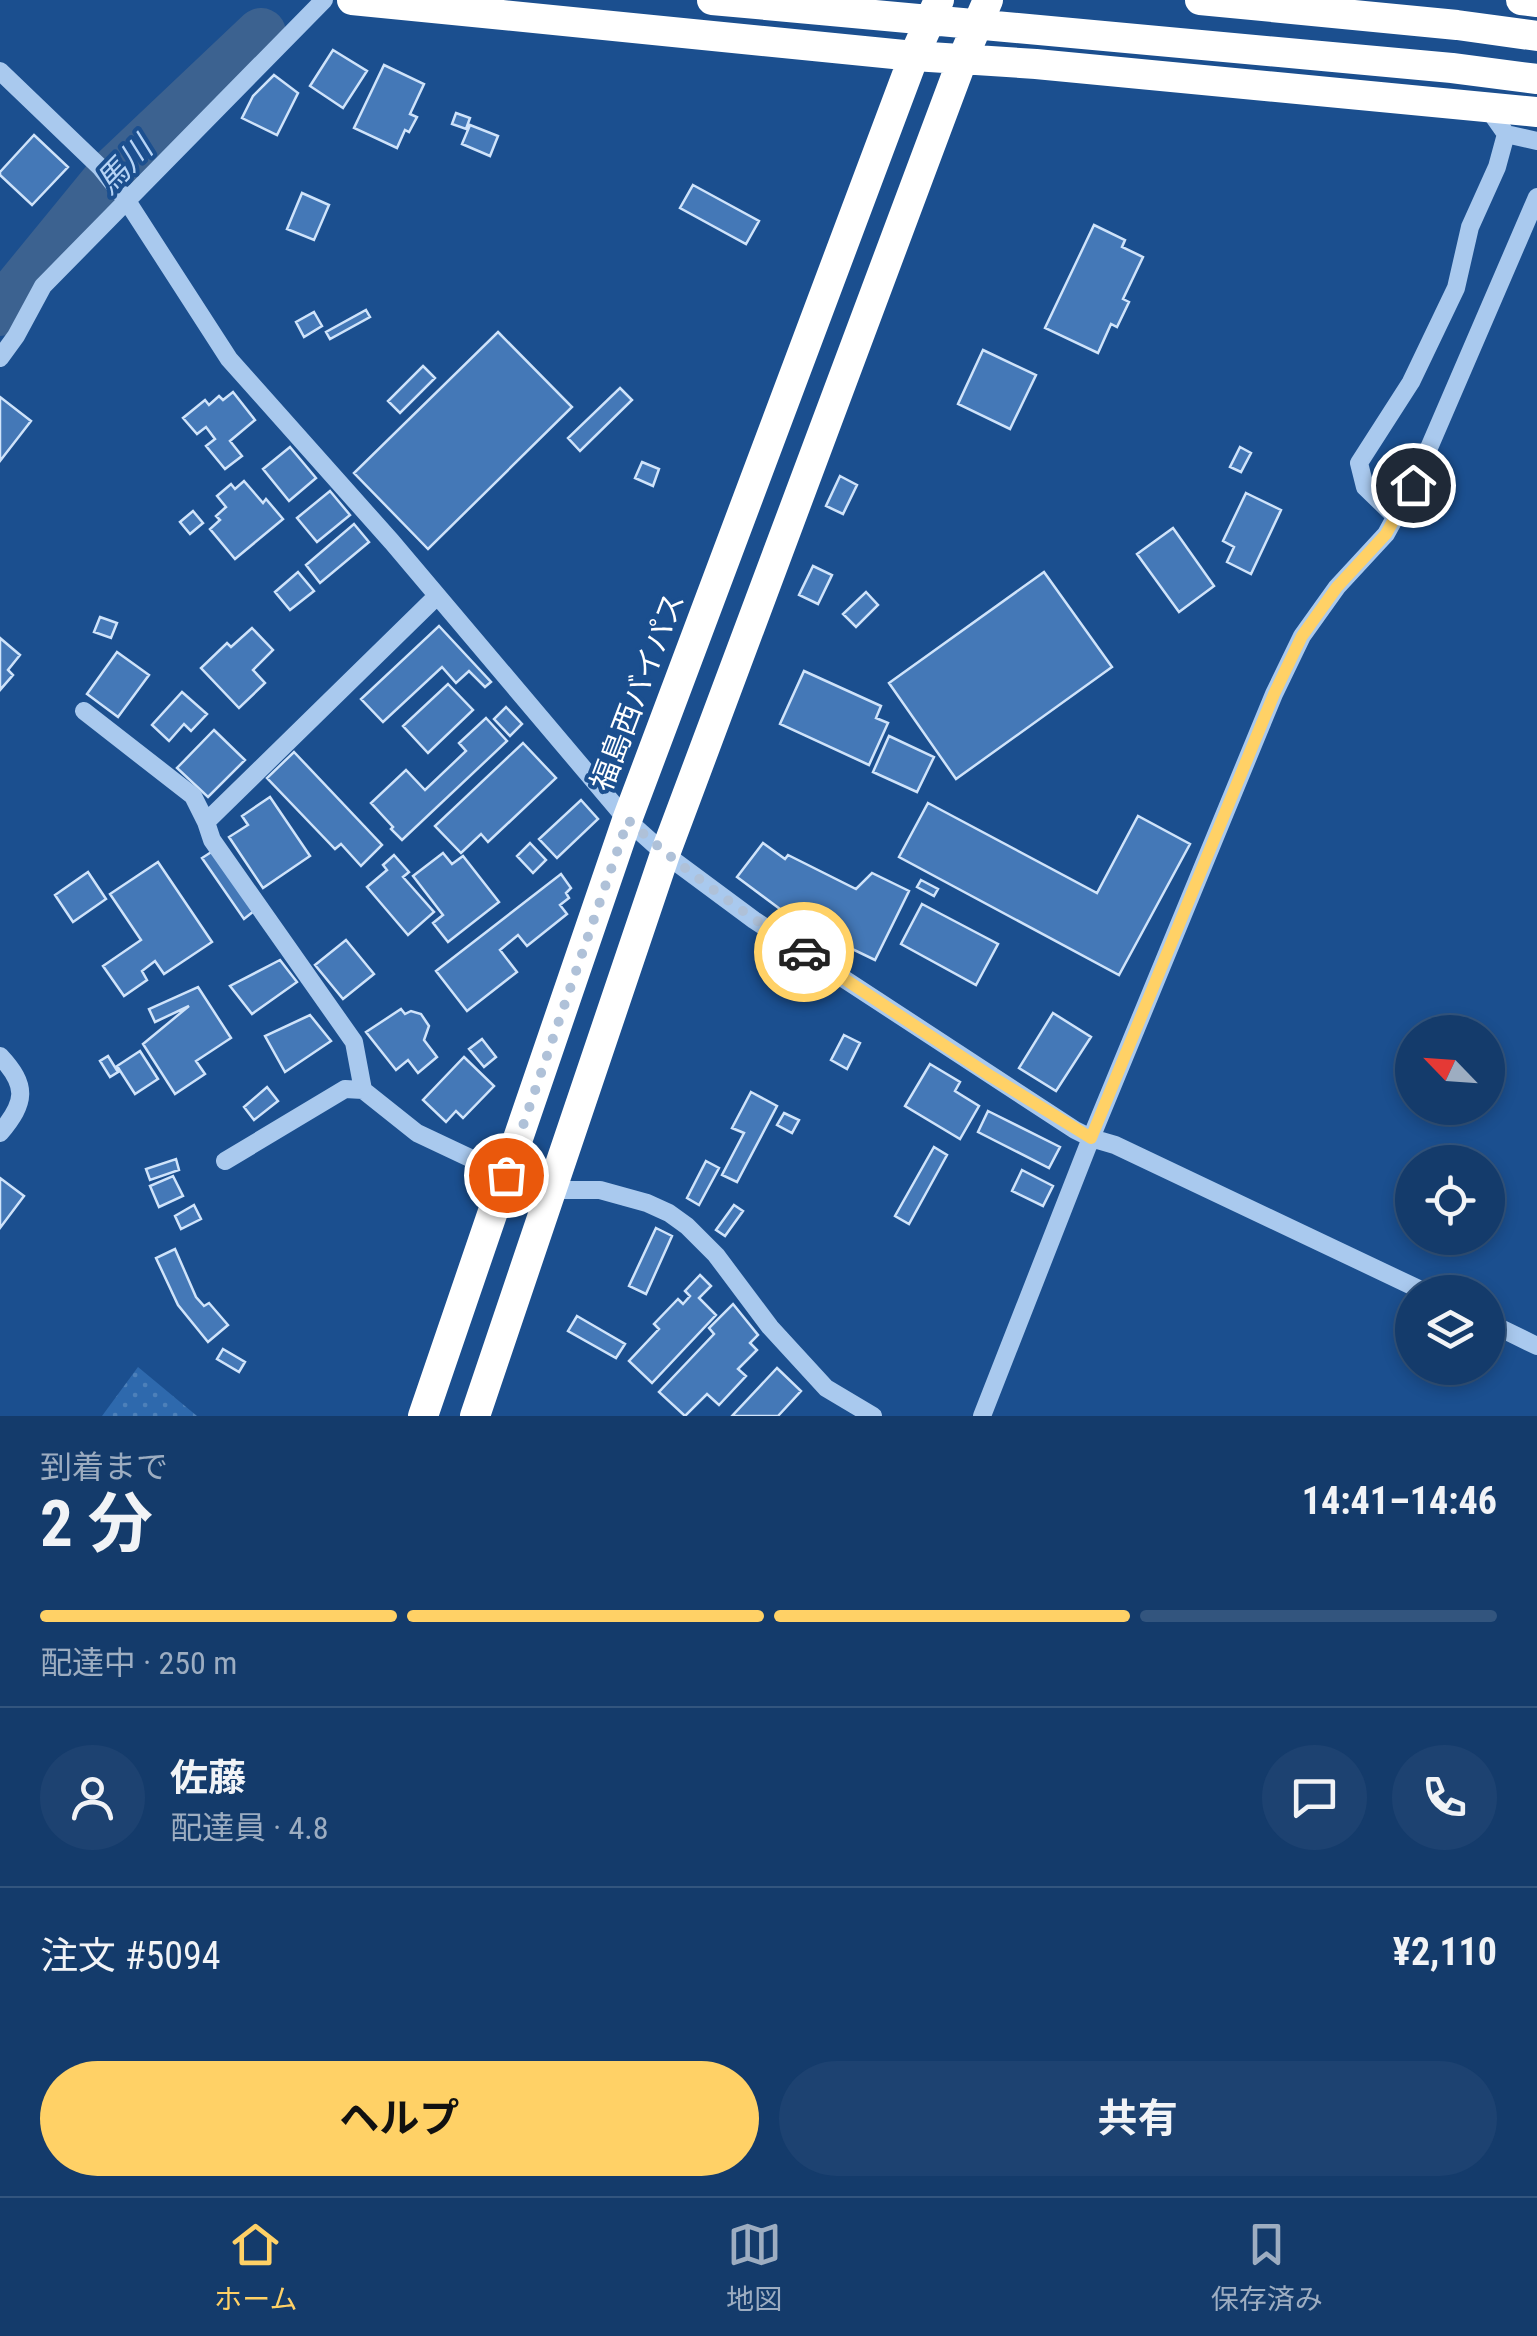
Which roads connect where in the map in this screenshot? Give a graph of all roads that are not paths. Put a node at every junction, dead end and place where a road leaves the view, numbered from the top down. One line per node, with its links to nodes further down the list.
1 (324, 0): 18 (street)
2 (352, 0): 10 (highway)
3 (712, 0): 13 (highway)
4 (939, 0): 10 (highway, 福島西バイパス)
5 (988, 0): 11 (highway)
6 (1200, 0): 9 (highway)
7 (1520, 0): 8 (highway)
8 (1537, 2)
9 (1537, 36)
10 (914, 56): 11 (highway); 24 (highway, 福島西バイパス)
11 (963, 58): 14 (highway); 26 (highway)
12 (0, 71): 18 (street)
13 (1537, 79)
14 (1486, 106): 15 (highway); 16 (street)
15 (1537, 112)
16 (1506, 134): 17 (street); 21 (street)
17 (1537, 142)
18 (121, 194): 20 (street); 22 (street)
19 (1537, 197): 21 (street)
20 (0, 358)
21 (1396, 517): 30 (street)
22 (438, 596): 24 (street); 25 (street)
23 (84, 711): 25 (street)
24 (628, 820): 26 (street); 32 (highway, 福島西バイパス)
25 (206, 822): 28 (street)
26 (666, 854): 30 (street); 33 (highway)
27 (0, 1056): 29 (street)
28 (362, 1090): 31 (street); 32 (street)
29 (0, 1133)
30 (1091, 1138): 34 (street); 40 (street)
31 (225, 1161)
32 (506, 1175): 37 (highway, 福島西バイパス)
33 (553, 1190): 38 (highway); 39 (street)
34 (1395, 1278)
35 (1505, 1330): 36 (street)
36 (1537, 1346)
37 (423, 1416)
38 (475, 1416)
39 (873, 1416)
40 (982, 1416)

